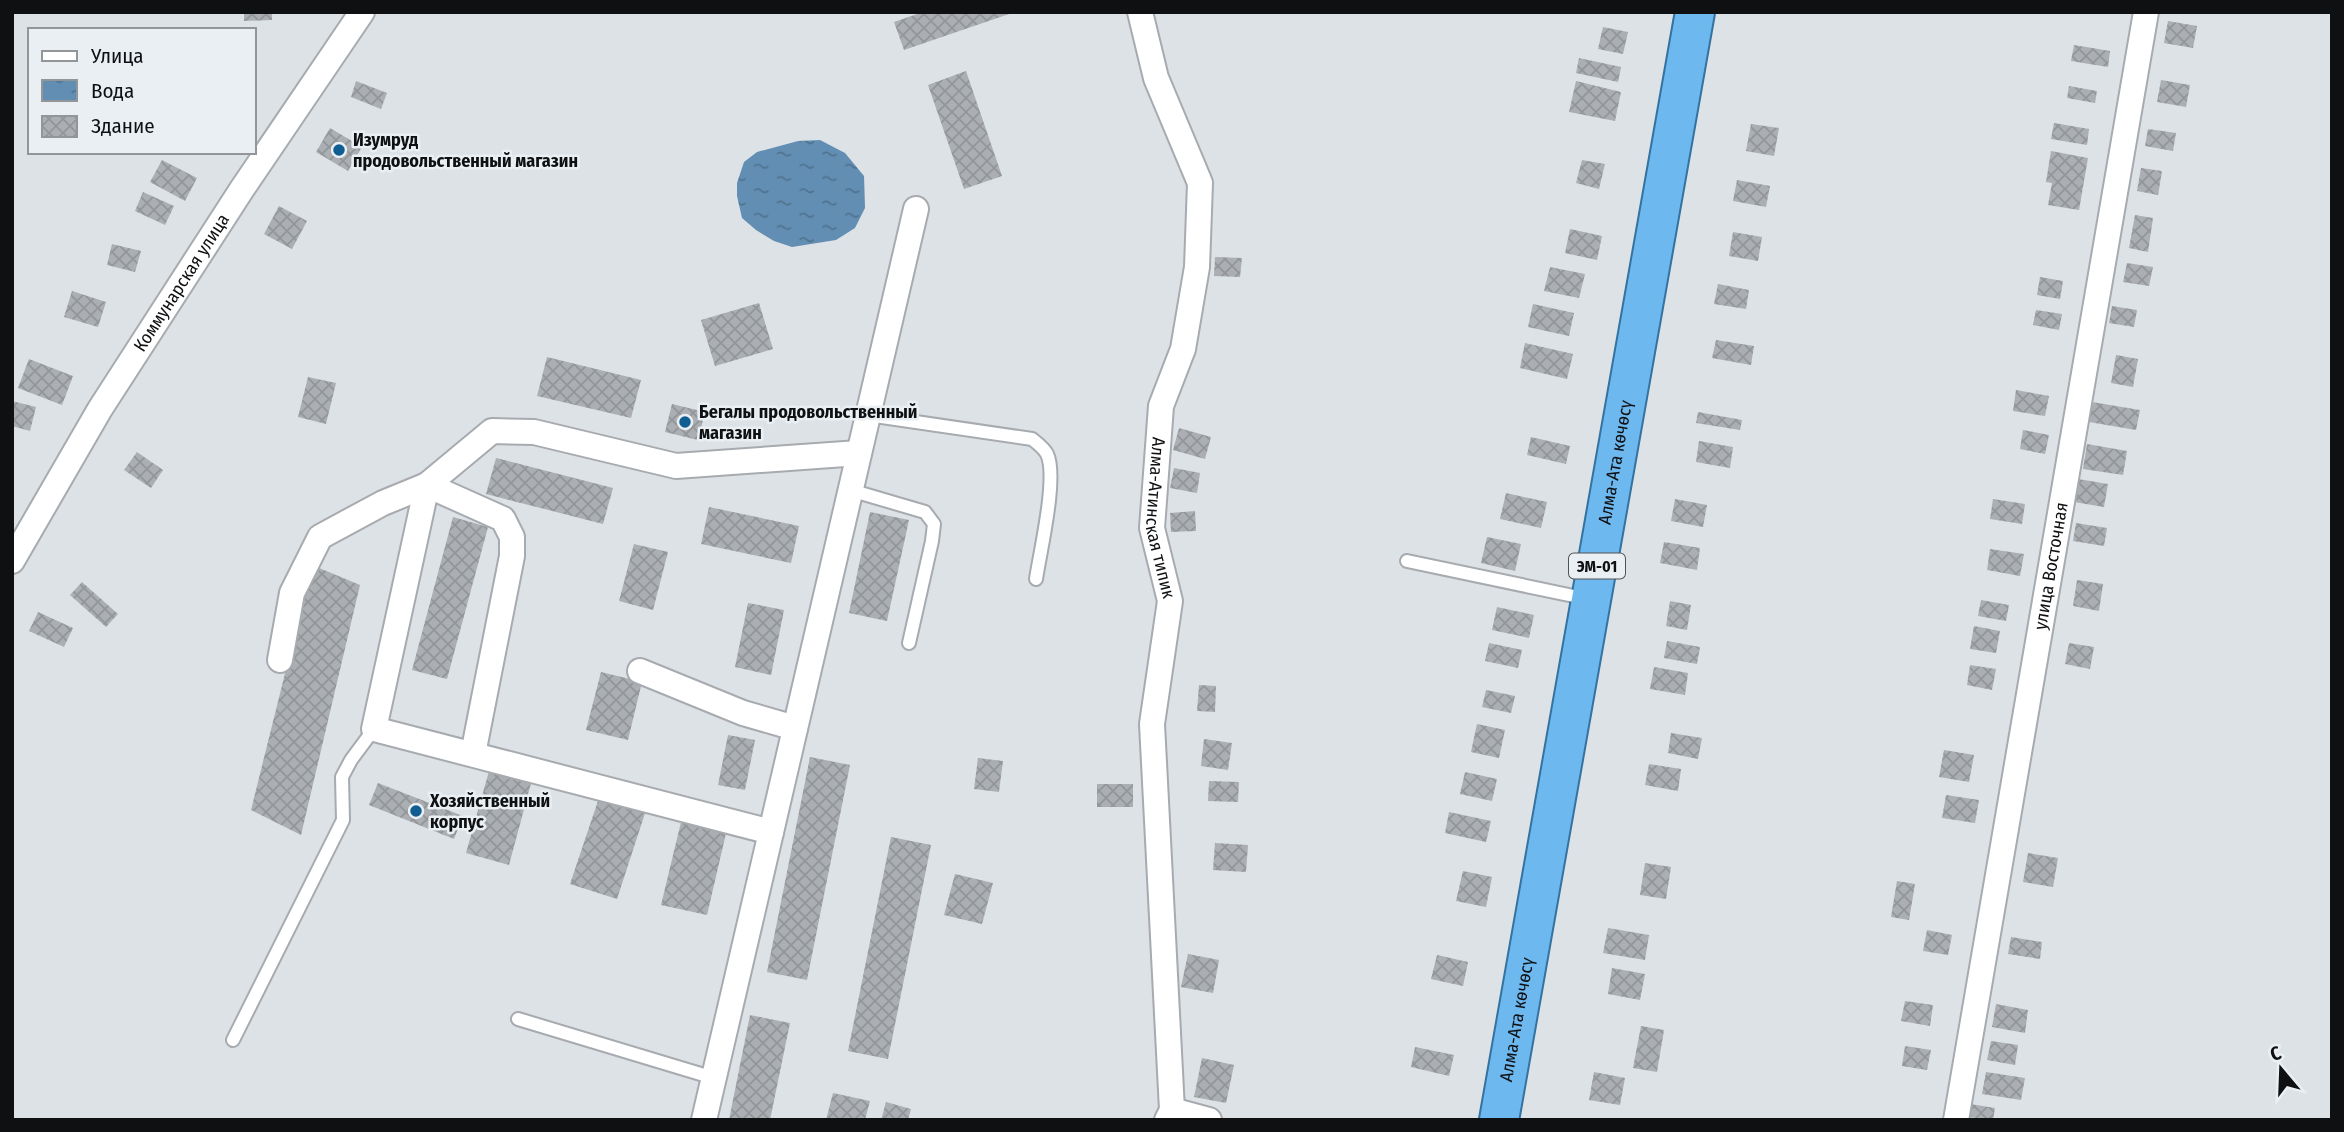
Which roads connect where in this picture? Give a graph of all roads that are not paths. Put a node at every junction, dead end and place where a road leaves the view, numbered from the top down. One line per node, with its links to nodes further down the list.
1 (362, 12): 10 (street, Коммунарская улица)
2 (1140, 12): 24 (street, Алма-Атинская типик)
3 (1695, 12): 13 (highway, Алма-Ата көчөсү / ЭМ-01)
4 (2146, 12): 28 (street, улица Восточная)
5 (916, 209): 6 (street)
6 (868, 415): 7 (street); 12 (lane)
7 (859, 453): 8 (street); 9 (street)
8 (427, 485): 15 (street); 18 (street); 19 (street)
9 (850, 490): 14 (lane); 17 (street)
10 (12, 561)
11 (1407, 561): 13 (lane)
12 (1035, 579)
13 (1591, 600): 27 (highway, Алма-Ата көчөсү / ЭМ-01)
14 (909, 643)
15 (280, 660)
16 (640, 671): 17 (street)
17 (795, 728): 20 (street)
18 (374, 729): 19 (street); 22 (lane)
19 (473, 754): 20 (street)
20 (771, 832): 23 (street)
21 (519, 1019): 23 (lane)
22 (233, 1040)
23 (714, 1078): 25 (street)
24 (1170, 1115): 26 (street)
25 (705, 1120)
26 (1209, 1120)
27 (1499, 1120)
28 (1956, 1120)

